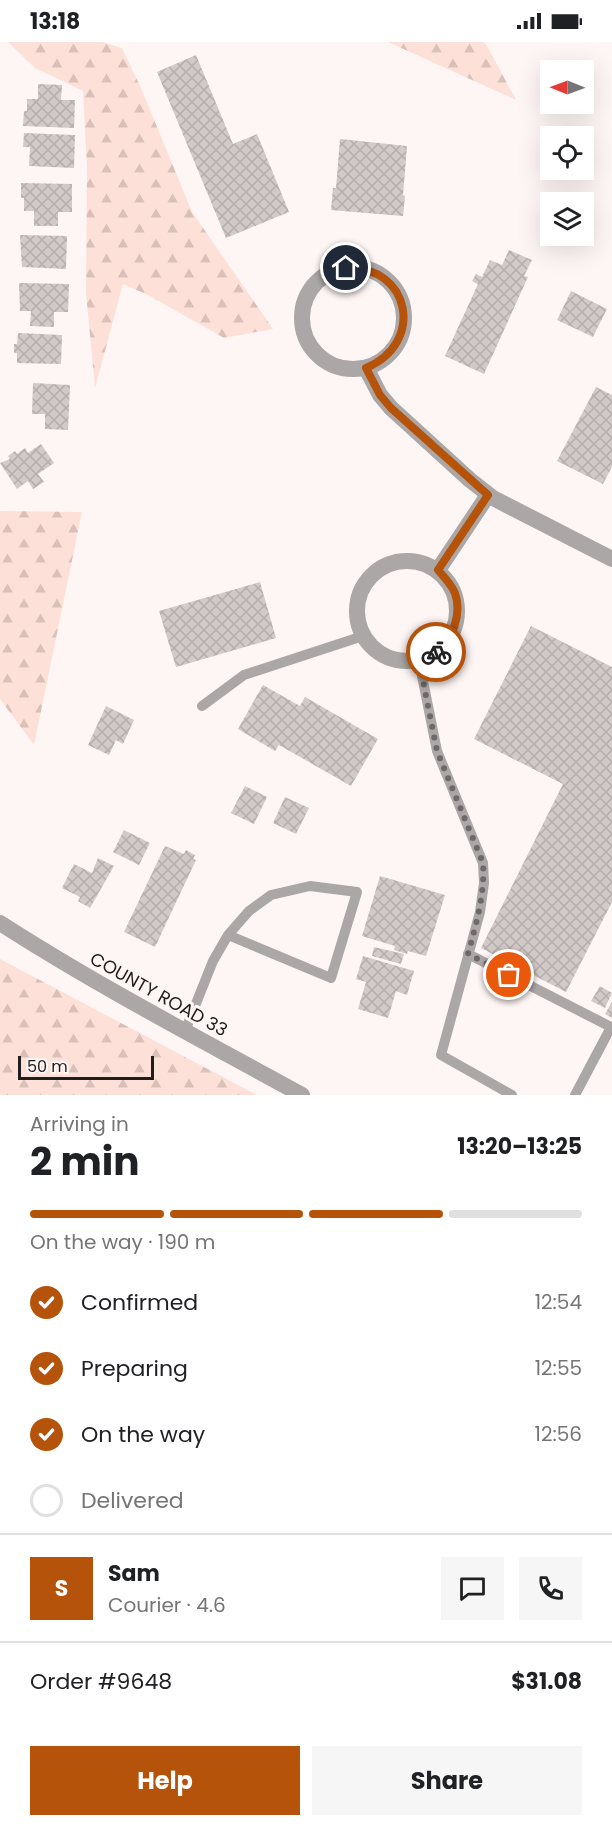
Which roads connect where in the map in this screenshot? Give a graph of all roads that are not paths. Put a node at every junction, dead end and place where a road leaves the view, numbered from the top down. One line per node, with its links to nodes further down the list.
1 (366, 368): 1 (street); 2 (street)
2 (488, 495): 3 (street); 4 (street)
3 (612, 560)
4 (438, 570): 5 (street); 6 (street)
5 (363, 636): 6 (street); 7 (lane)
6 (419, 661): 10 (lane)
7 (202, 706)
8 (0, 923): 11 (street, COUNTY ROAD 33)
9 (228, 935): 9 (lane); 11 (lane)
10 (468, 954): 13 (lane); 14 (lane)
11 (185, 1031): 12 (street, COUNTY ROAD 33)
12 (302, 1095)
13 (512, 1095)
14 (576, 1095)

